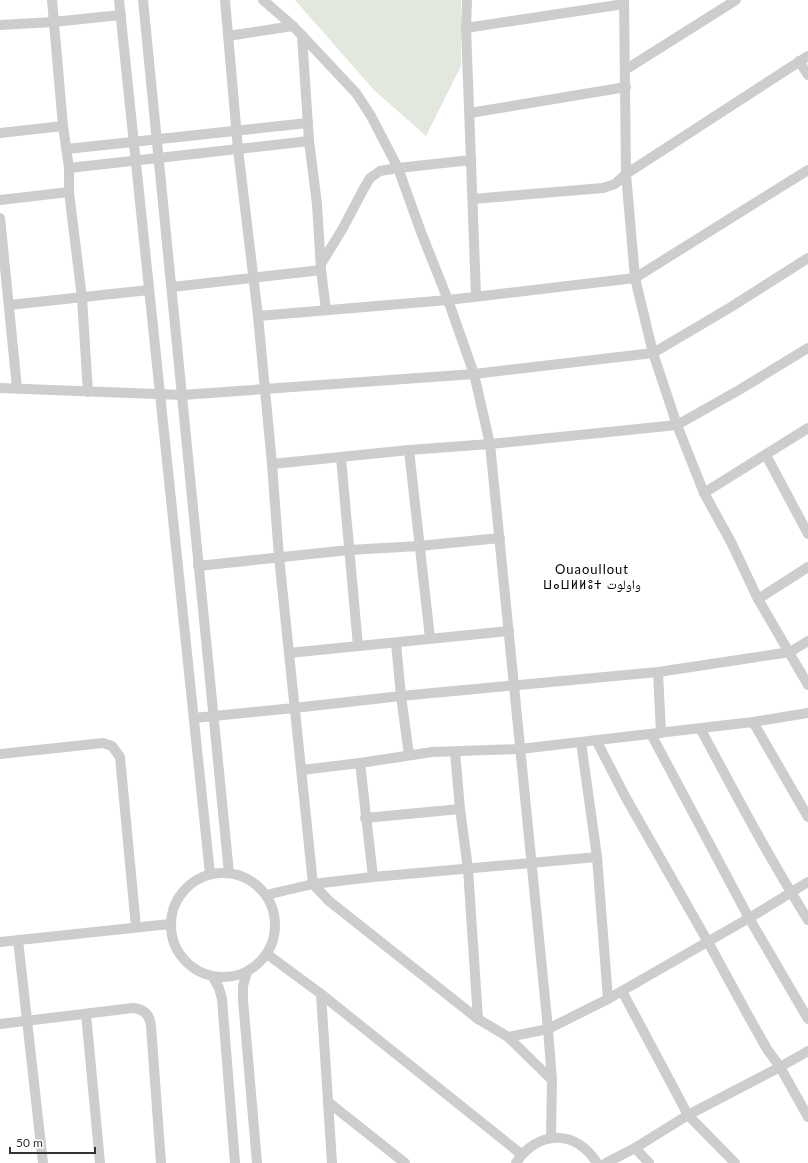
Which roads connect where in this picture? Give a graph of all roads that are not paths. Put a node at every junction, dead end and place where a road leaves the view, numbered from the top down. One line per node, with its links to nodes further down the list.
1 (52, 0): 10 (street)
2 (119, 0): 9 (street)
3 (143, 0): 25 (street)
4 (225, 0): 15 (street)
5 (263, 0): 12 (street)
6 (468, 0): 13 (street)
7 (736, 0): 17 (street)
8 (624, 2): 13 (street); 17 (street)
9 (121, 15): 10 (street); 27 (street)
10 (53, 22): 11 (street); 22 (street)
11 (0, 25)
12 (293, 26): 14 (street); 15 (street)
13 (466, 28): 20 (street)
14 (302, 35): 21 (street); 34 (street)
15 (228, 36): 23 (street)
16 (804, 58): 18 (street); 36 (street)
17 (625, 70): 19 (street)
18 (808, 75)
19 (626, 87): 20 (street); 36 (street)
20 (470, 113): 32 (street)
21 (308, 123): 23 (street); 26 (street)
22 (63, 126): 24 (street); 28 (street)
23 (238, 131): 25 (street); 29 (street)
24 (0, 133)
25 (156, 140): 27 (street); 30 (street)
26 (309, 141): 29 (street); 42 (street)
27 (134, 142): 28 (street); 31 (street)
28 (67, 149): 33 (street)
29 (238, 149): 30 (street); 44 (street)
30 (158, 158): 31 (street); 46 (street)
31 (136, 160): 33 (street); 47 (street)
32 (470, 160): 34 (street); 38 (street)
33 (69, 168): 37 (street)
34 (398, 168): 42 (street); 50 (street)
35 (808, 170): 45 (street)
36 (626, 174): 38 (street); 45 (street)
37 (69, 192): 39 (street); 49 (street)
38 (473, 199): 48 (street)
39 (0, 200)
40 (0, 218): 43 (street)
41 (808, 258): 55 (street)
42 (321, 267): 44 (street); 52 (street)
43 (3, 273): 51 (street)
44 (253, 278): 46 (street); 53 (street)
45 (635, 278): 48 (street); 55 (street)
46 (172, 287): 62 (street)
47 (149, 290): 49 (street); 61 (street)
48 (476, 296): 50 (street)
49 (82, 298): 51 (street); 60 (street)
50 (448, 300): 52 (street); 56 (street)
51 (9, 305): 58 (street)
52 (326, 310): 53 (street)
53 (258, 316): 59 (street)
54 (808, 348): 63 (street)
55 (653, 353): 56 (street); 63 (street)
56 (474, 374): 59 (street); 65 (street)
57 (0, 388): 58 (street)
58 (17, 388): 60 (street)
59 (264, 390): 62 (street); 69 (street)
60 (88, 392): 61 (street)
61 (161, 394): 62 (street); 93 (street)
62 (182, 395): 76 (street)
63 (677, 425): 65 (street); 70 (street)
64 (808, 428): 67 (street)
65 (490, 444): 66 (street); 72 (street)
66 (409, 450): 68 (street); 73 (street)
67 (766, 455): 70 (street); 71 (street)
68 (341, 458): 69 (street); 74 (street)
69 (272, 464): 75 (street)
70 (704, 493): 78 (street)
71 (808, 534)
72 (500, 538): 73 (street); 79 (street)
73 (419, 546): 74 (street); 80 (street)
74 (349, 550): 75 (street); 83 (street)
75 (278, 557): 76 (street); 84 (street)
76 (198, 566): 92 (street)
77 (808, 567): 78 (street)
78 (758, 599): 85 (street)
79 (509, 631): 80 (street); 88 (street)
80 (430, 638): 82 (street)
81 (808, 641): 85 (street)
82 (396, 643): 83 (street); 89 (street)
83 (358, 646): 84 (street)
84 (289, 652): 90 (street)
85 (790, 652): 86 (street); 87 (street)
86 (658, 672): 88 (street); 96 (street)
87 (808, 685)
88 (514, 686): 89 (street); 99 (street)
89 (401, 696): 90 (street); 102 (street)
90 (294, 708): 92 (street); 104 (street)
91 (808, 713): 94 (street)
92 (214, 716): 93 (street); 111 (street)
93 (194, 718): 112 (street)
94 (753, 722): 95 (street); 106 (street)
95 (700, 728): 96 (street); 116 (street)
96 (656, 733): 97 (street); 118 (street)
97 (596, 740): 98 (street); 124 (street)
98 (581, 742): 99 (street); 108 (street)
99 (520, 749): 100 (street); 109 (street)
100 (455, 752): 102 (street); 105 (street)
101 (0, 754): 121 (street)
102 (409, 755): 103 (street)
103 (360, 763): 104 (street); 107 (street)
104 (302, 770): 115 (street)
105 (460, 809): 107 (street); 110 (street)
106 (808, 817)
107 (366, 818): 113 (street)
108 (596, 857): 109 (street); 130 (street)
109 (531, 862): 110 (street); 136 (street)
110 (468, 869): 113 (street); 132 (street)
111 (230, 873): 112 (street); 117 (street)
112 (210, 874): 120 (street)
113 (373, 877): 115 (street)
114 (808, 882): 116 (street)
115 (313, 884): 117 (street); 132 (street)
116 (791, 893): 118 (street); 119 (street)
117 (266, 895): 125 (street)
118 (749, 918): 124 (street); 133 (street)
119 (808, 920)
120 (170, 924): 121 (street); 127 (street)
121 (136, 927): 122 (street)
122 (18, 940): 123 (street); 134 (street)
123 (0, 942)
124 (708, 942): 128 (street); 139 (street)
125 (267, 954): 126 (street); 129 (street)
126 (247, 972): 127 (street); 151 (street)
127 (213, 977): 150 (street)
128 (622, 991): 130 (street); 142 (street)
129 (321, 994): 141 (street); 146 (street)
130 (608, 999): 136 (street)
131 (86, 1014): 134 (street); 148 (street); 149 (street)
132 (478, 1018): 137 (street)
133 (808, 1019)
134 (27, 1021): 135 (street); 147 (street)
135 (0, 1024)
136 (548, 1029): 137 (street); 140 (street)
137 (508, 1037): 140 (street)
138 (808, 1050): 139 (street)
139 (780, 1067): 142 (street); 143 (street)
140 (552, 1080): 144 (street)
141 (328, 1102): 152 (street); 153 (street)
142 (688, 1115): 145 (street); 157 (street)
143 (808, 1118)
144 (551, 1138): 146 (street); 154 (street)
145 (635, 1148): 155 (street); 156 (street)
146 (519, 1159)
147 (43, 1163)
148 (100, 1163)
149 (161, 1163)
150 (235, 1163)
151 (257, 1163)
152 (332, 1163)
153 (405, 1163)
154 (597, 1163)
155 (606, 1163)
156 (649, 1163)
157 (735, 1163)

